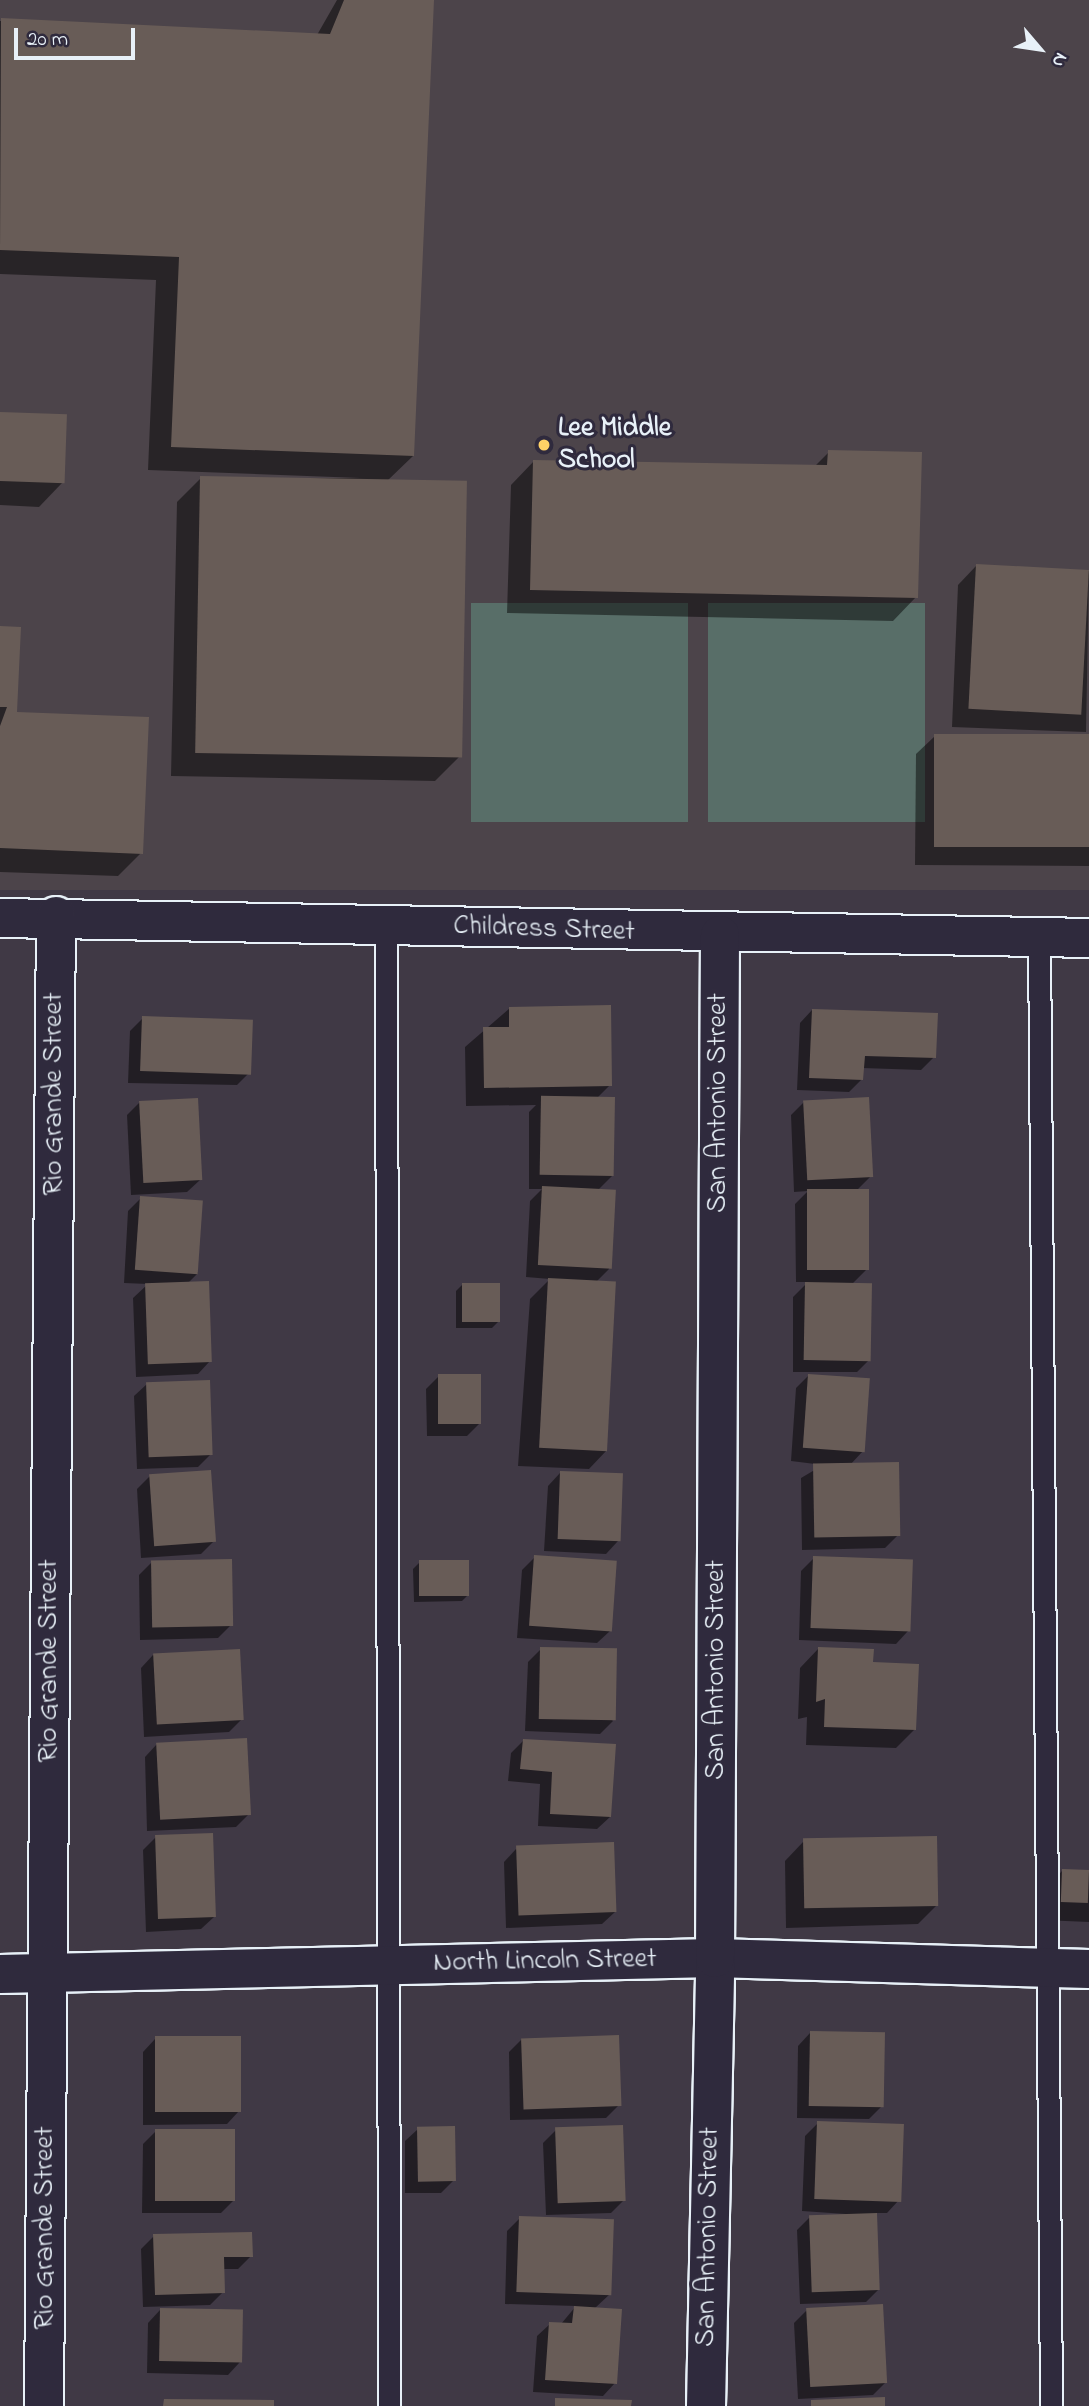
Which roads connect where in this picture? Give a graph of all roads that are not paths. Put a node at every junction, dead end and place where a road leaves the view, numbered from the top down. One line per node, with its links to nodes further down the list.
1 (56, 916): 2 (street, Childress Street); 3 (street, Childress Street); 12 (street, Rio Grande Street)
2 (0, 918)
3 (386, 926): 4 (street, Childress Street); 8 (lane)
4 (720, 934): 5 (street, Childress Street); 7 (street, San Antonio Street)
5 (1039, 938): 6 (street, Childress Street); 9 (lane)
6 (1089, 938)
7 (716, 1958): 8 (street, North Lincoln Street); 9 (street, North Lincoln Street); 15 (street, San Antonio Street)
8 (388, 1966): 12 (street, North Lincoln Street); 14 (lane)
9 (1047, 1968): 10 (street, North Lincoln Street); 16 (lane)
10 (1089, 1969)
11 (0, 1974): 12 (street, North Lincoln Street)
12 (48, 1975): 13 (street, Rio Grande Street)
13 (44, 2406)
14 (389, 2406)
15 (706, 2406)
16 (1051, 2406)

